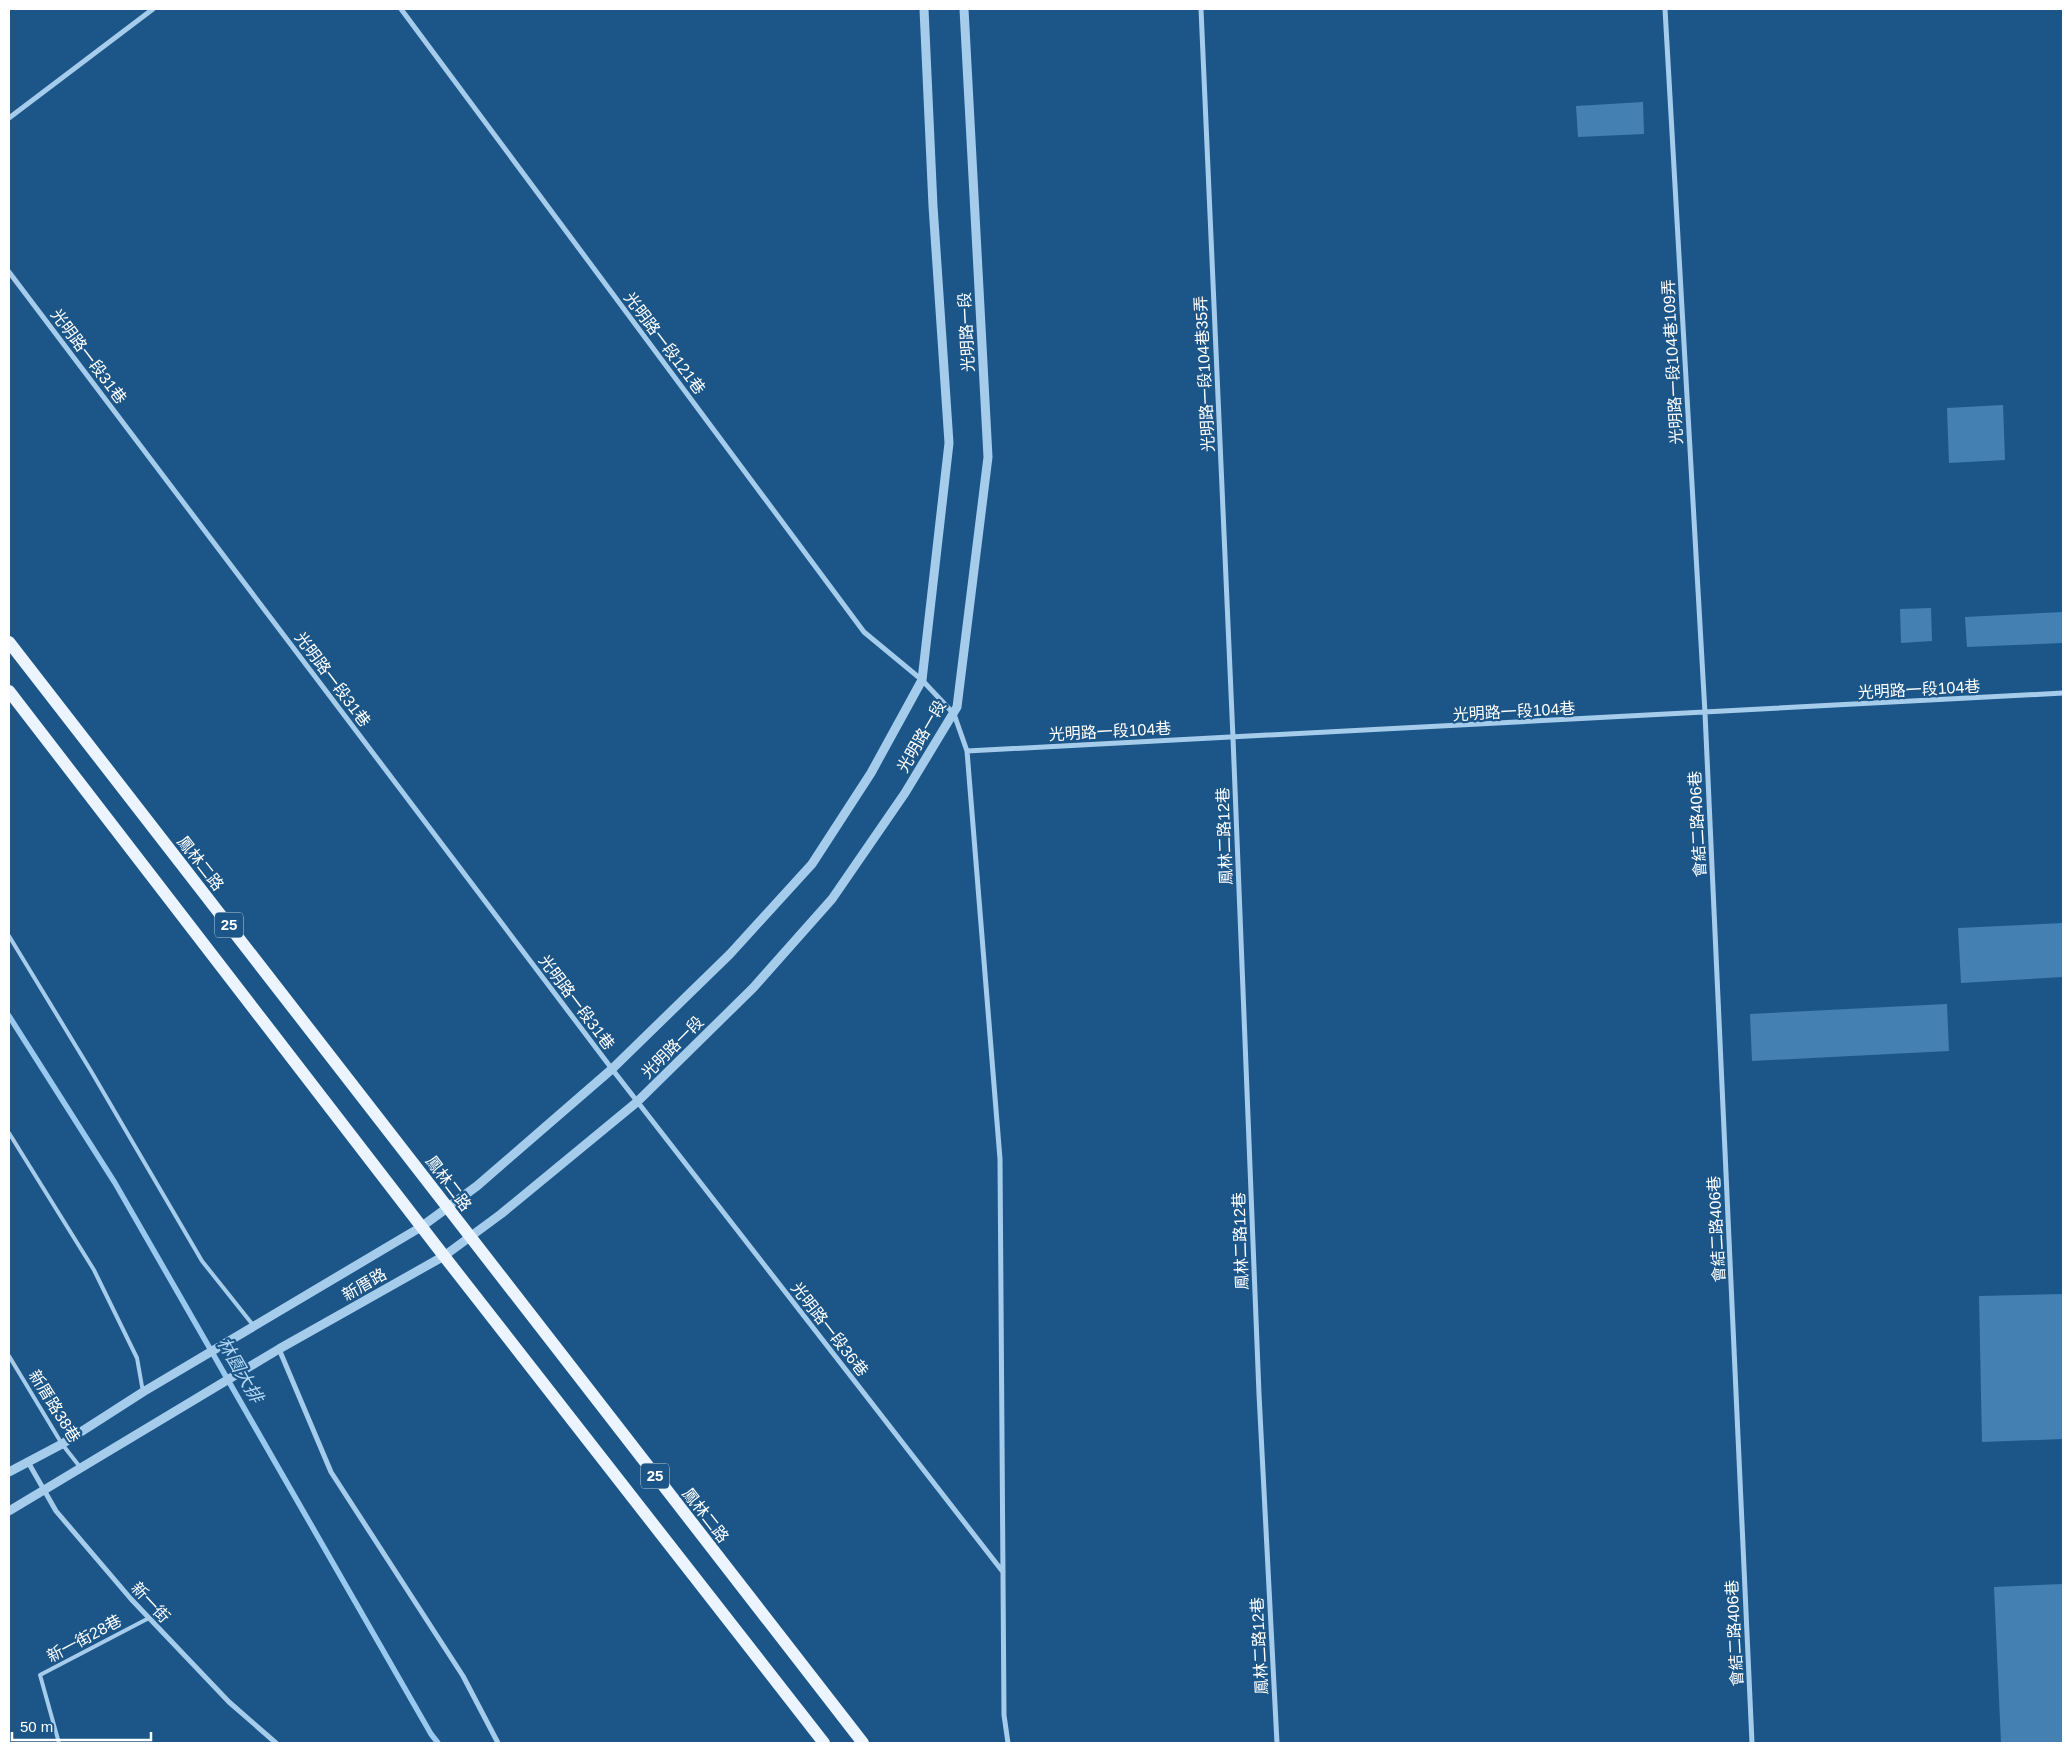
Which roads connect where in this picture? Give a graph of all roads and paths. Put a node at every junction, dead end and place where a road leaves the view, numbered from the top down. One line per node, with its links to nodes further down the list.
1 (153, 9): 7 (street)
2 (401, 9): 10 (street, 光明路一段121巷)
3 (924, 9): 10 (street, 光明路一段)
4 (964, 9): 14 (street, 光明路一段)
5 (1201, 9): 15 (street, 光明路一段104巷35弄)
6 (1665, 9): 13 (street, 光明路一段104巷109弄)
7 (9, 118)
8 (9, 272): 18 (street, 光明路一段31巷)
9 (9, 642): 21 (main road, 鳳林二路 / 25)
10 (922, 680): 14 (street, 光明路一段121巷); 18 (street, 光明路一段)
11 (9, 691): 22 (main road, 25)
12 (2063, 693): 13 (street, 光明路一段104巷)
13 (1704, 713): 15 (street, 光明路一段104巷); 44 (street, 會結二路406巷)
14 (954, 714): 16 (street); 19 (street, 光明路一段)
15 (1233, 738): 16 (street, 光明路一段104巷); 43 (street, 鳳林二路12巷)
16 (967, 751): 35 (street)
17 (9, 936): 25 (lane)
18 (612, 1069): 19 (street, 光明路一段31巷); 21 (street, 光明路一段)
19 (637, 1102): 23 (street, 光明路一段); 35 (street, 光明路一段36巷)
20 (9, 1133): 28 (lane)
21 (448, 1208): 22 (street, 新厝路); 23 (main road, 鳳林二路 / 25)
22 (422, 1227): 24 (main road, 25); 25 (street, 新厝路)
23 (470, 1237): 24 (street, 新厝路); 41 (main road, 鳳林二路 / 25)
24 (444, 1256): 26 (street, 新厝路); 40 (main road, 25)
25 (255, 1326): 28 (street, 新厝路)
26 (275, 1352): 31 (street, 新厝路); 39 (street)
27 (9, 1356): 29 (lane, 新厝路38巷)
28 (143, 1392): 29 (street)
29 (62, 1444): 30 (street); 31 (lane, 新厝路38巷)
30 (28, 1462): 32 (street); 33 (street, 新一街)
31 (81, 1469): 33 (street)
32 (9, 1472)
33 (44, 1492): 34 (street); 36 (street, 新一街)
34 (9, 1512)
35 (1004, 1572): 42 (street)
36 (149, 1618): 37 (lane, 新一街28巷); 38 (street, 新一街)
37 (59, 1743)
38 (276, 1743)
39 (498, 1743)
40 (824, 1743)
41 (863, 1743)
42 (1008, 1743)
43 (1277, 1743)
44 (1752, 1743)

